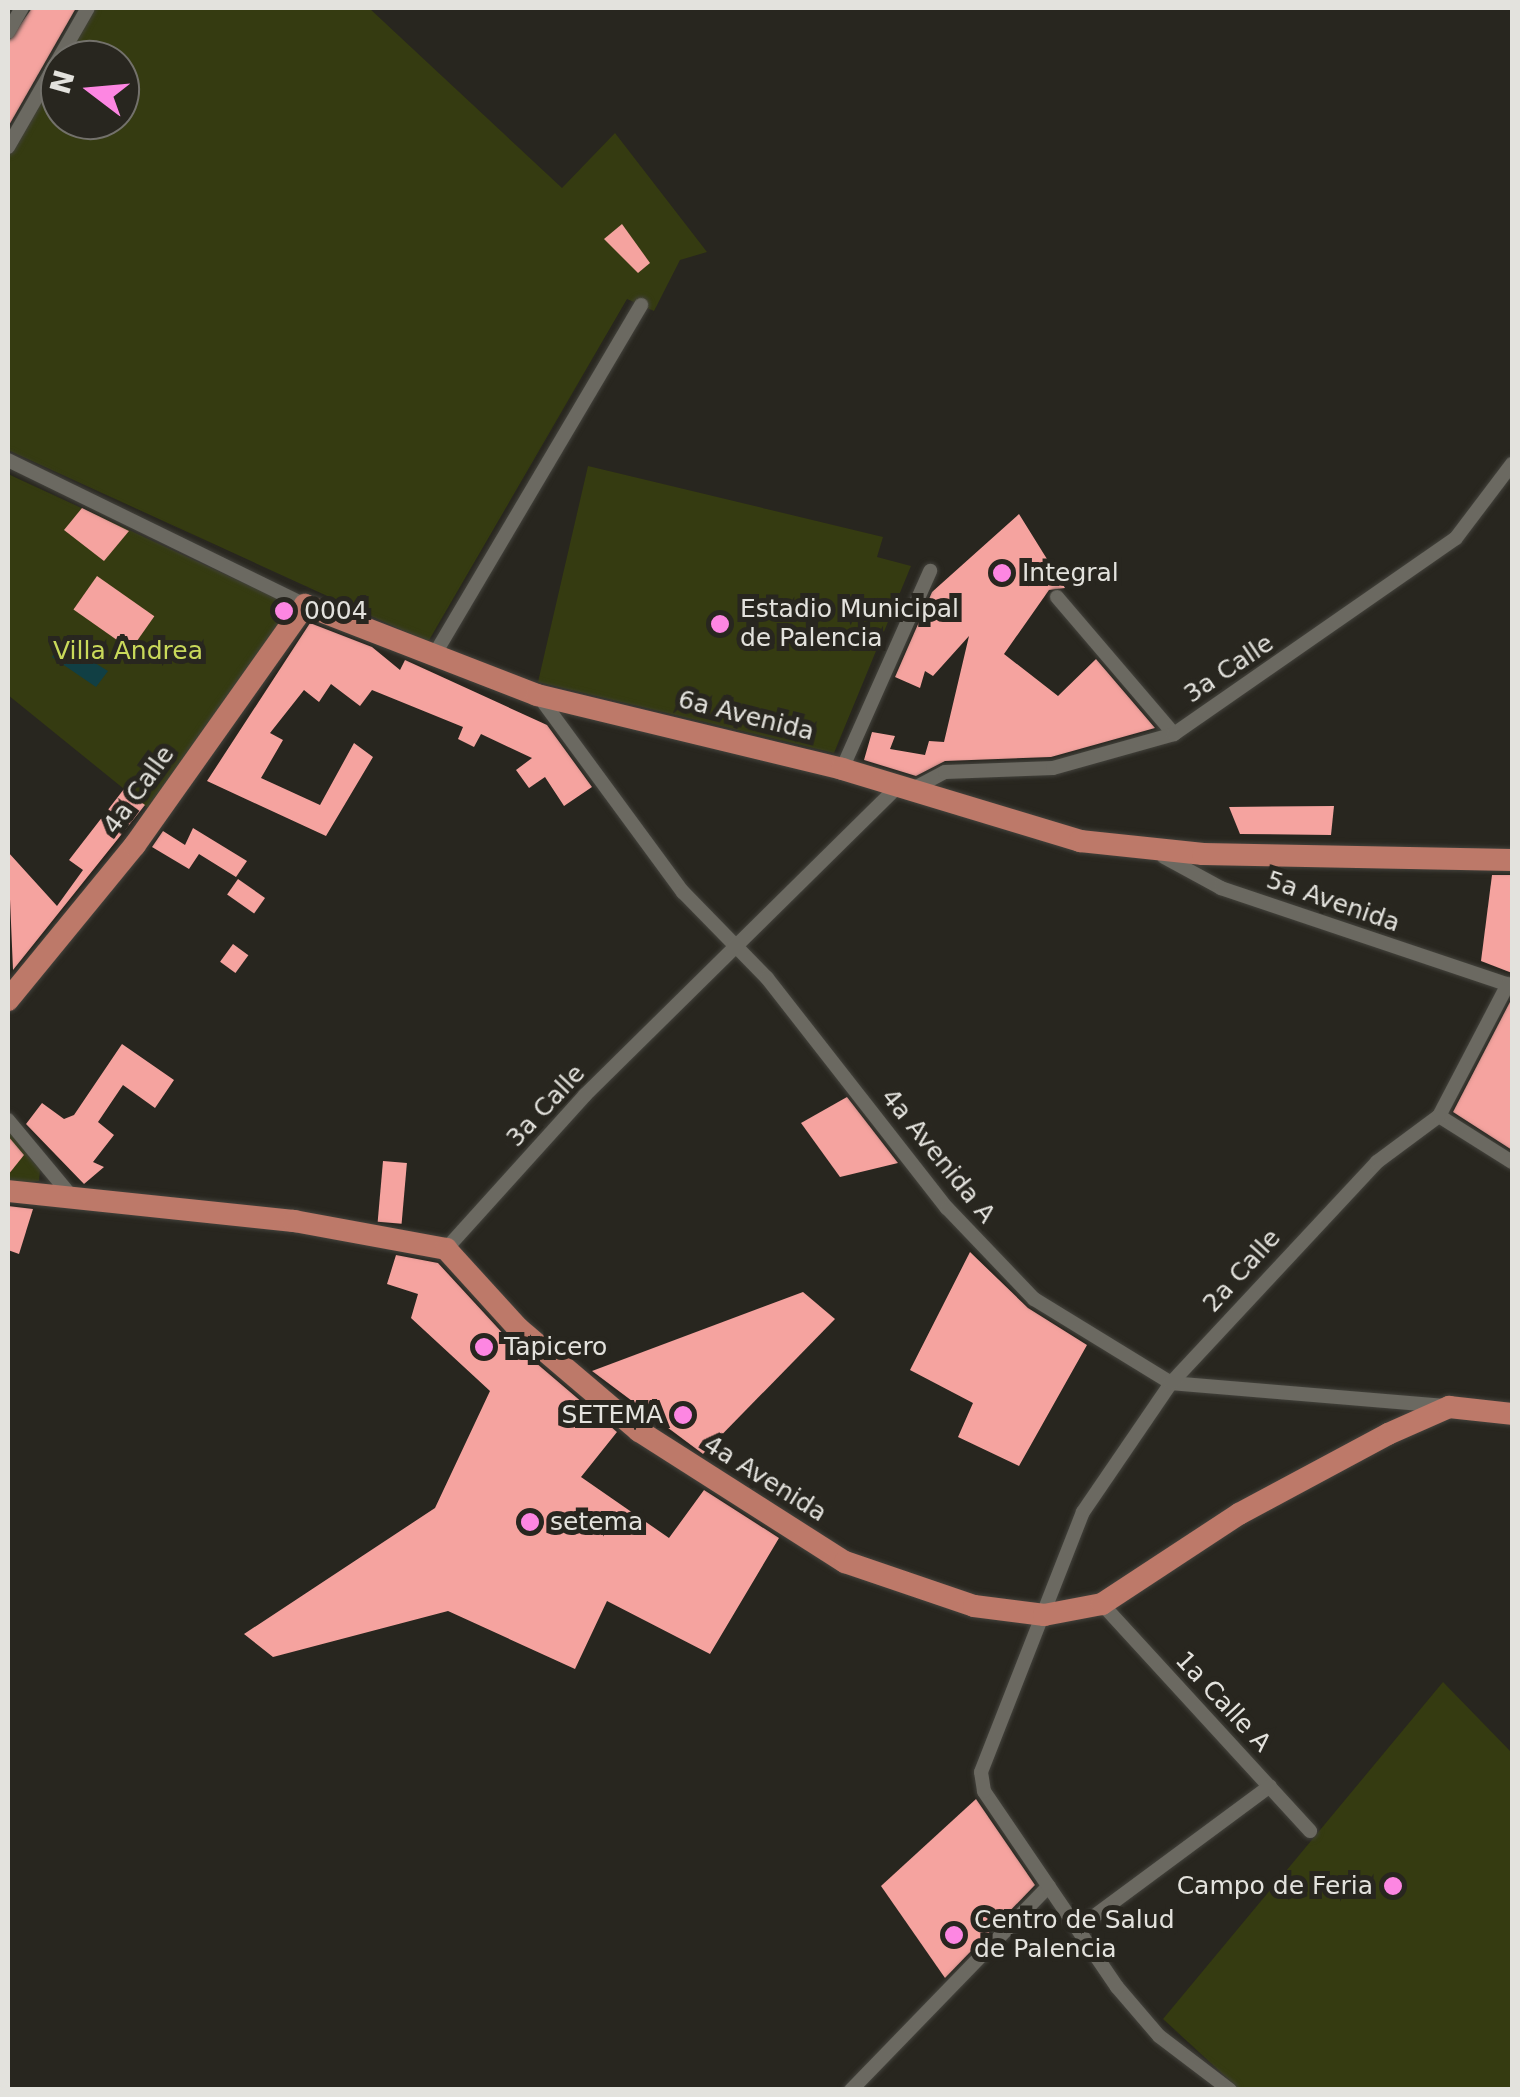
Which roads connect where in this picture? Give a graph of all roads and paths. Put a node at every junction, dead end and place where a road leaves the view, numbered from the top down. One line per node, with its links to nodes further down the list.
1 (22, 8): 3 (street)
2 (88, 8): 4 (street)
3 (8, 32)
4 (8, 147)
5 (640, 305): 11 (street)
6 (8, 460): 10 (street, 6a Avenida)
7 (1512, 464): 13 (street, 3a Calle)
8 (930, 571): 14 (street)
9 (1057, 597): 13 (street)
10 (305, 605): 11 (main road, 6a Avenida); 20 (main road, 4a Calle)
11 (432, 657): 12 (main road, 6a Avenida)
12 (537, 695): 14 (main road, 6a Avenida); 18 (street, 4a Avenida A)
13 (1174, 734): 15 (street, 3a Calle)
14 (842, 769): 15 (main road, 6a Avenida)
15 (904, 789): 16 (main road, 6a Avenida); 18 (street, 3a Calle)
16 (1144, 850): 17 (main road, 6a Avenida); 19 (street, 5a Avenida)
17 (1512, 860)
18 (737, 947): 26 (street, 3a Calle); 27 (street, 4a Avenida A)
19 (1510, 985): 21 (street, 2a Calle)
20 (8, 1000)
21 (1438, 1116): 23 (street); 27 (street, 2a Calle)
22 (8, 1120): 25 (street)
23 (1512, 1162)
24 (8, 1191): 25 (main road)
25 (72, 1197): 26 (main road)
26 (446, 1249): 31 (main road, 4a Avenida)
27 (1171, 1384): 28 (street, 4a Avenida A); 31 (street, 2a Calle)
28 (1449, 1407): 29 (main road); 30 (main road, 4a Avenida)
29 (1512, 1414)
30 (1102, 1604): 31 (main road, 4a Avenida); 32 (street, 1a Calle A)
31 (1044, 1615): 34 (street, 2a Calle)
32 (1270, 1786): 33 (street, 1a Calle A); 35 (street)
33 (1310, 1831)
34 (1049, 1886): 35 (street); 36 (street)
35 (1080, 1926): 37 (street)
36 (850, 2090)
37 (1230, 2090)

